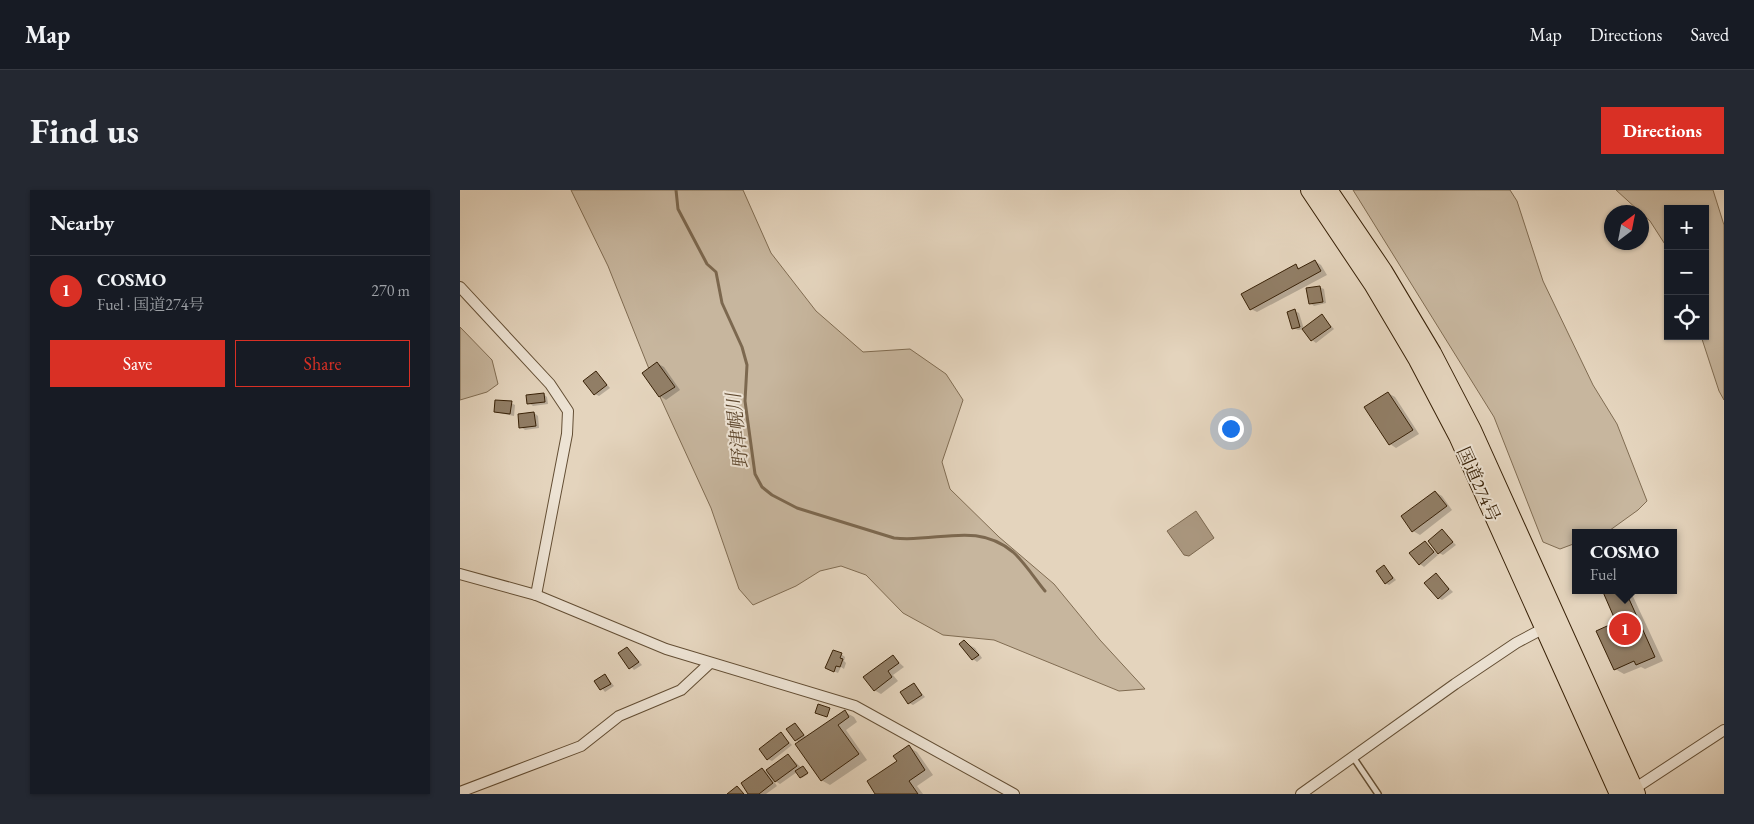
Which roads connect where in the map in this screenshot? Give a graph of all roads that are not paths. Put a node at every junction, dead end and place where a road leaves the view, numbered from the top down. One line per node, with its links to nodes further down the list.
1 (1310, 190): 6 (highway, 国道274号)
2 (1328, 190): 6 (highway, 国道274号)
3 (460, 287): 5 (street)
4 (460, 574): 5 (street)
5 (536, 595): 7 (street)
6 (1551, 625): 9 (street); 11 (highway, 国道274号)
7 (710, 663): 10 (street); 12 (street)
8 (1724, 730): 11 (street)
9 (1353, 757): 13 (street); 14 (lane)
10 (460, 792)
11 (1628, 793)
12 (1014, 794)
13 (1301, 794)
14 (1378, 794)

